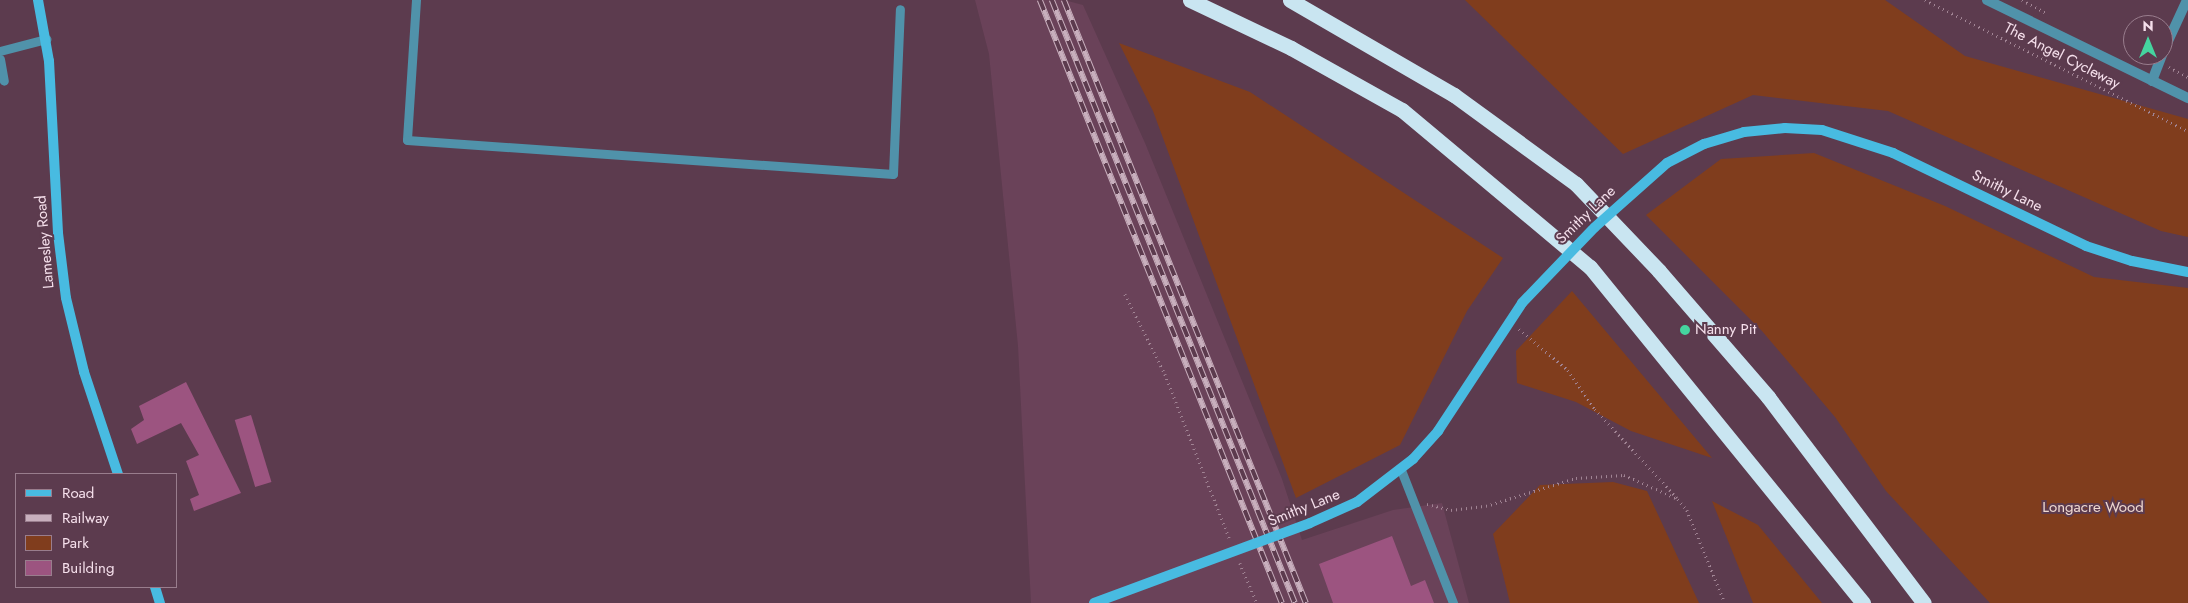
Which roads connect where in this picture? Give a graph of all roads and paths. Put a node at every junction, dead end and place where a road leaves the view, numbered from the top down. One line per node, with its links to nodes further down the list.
1 (38, 0): 10 (street, Lamesley Road)
2 (416, 0): 8 (lane)
3 (1190, 0): 35 (highway)
4 (1290, 0): 36 (highway)
5 (1926, 0): 19 (path, The Angel Cycleway)
6 (1987, 0): 17 (street)
7 (2182, 1): 9 (street)
8 (900, 9)
9 (2173, 25)
10 (46, 40): 11 (lane); 24 (street, Lamesley Road)
11 (0, 50)
12 (0, 59): 16 (lane)
13 (2158, 65): 17 (street)
14 (2172, 65): 15 (path)
15 (2188, 77)
16 (4, 81)
17 (2152, 81): 18 (street)
18 (2188, 98)
19 (2188, 131)
20 (2188, 272): 22 (street, Smithy Lane, bridge)
21 (1124, 294): 27 (path)
22 (1509, 320): 23 (street, Smithy Lane); 25 (path)
23 (1401, 470): 26 (lane); 31 (street, Smithy Lane, bridge)
24 (118, 473)
25 (1678, 499): 26 (path); 34 (path)
26 (1413, 501): 33 (lane)
27 (1231, 542)
28 (1238, 559): 32 (path)
29 (155, 588): 30 (street)
30 (160, 603)
31 (1094, 603)
32 (1257, 603)
33 (1453, 603)
34 (1725, 603)
35 (1863, 603)
36 (1924, 603)

